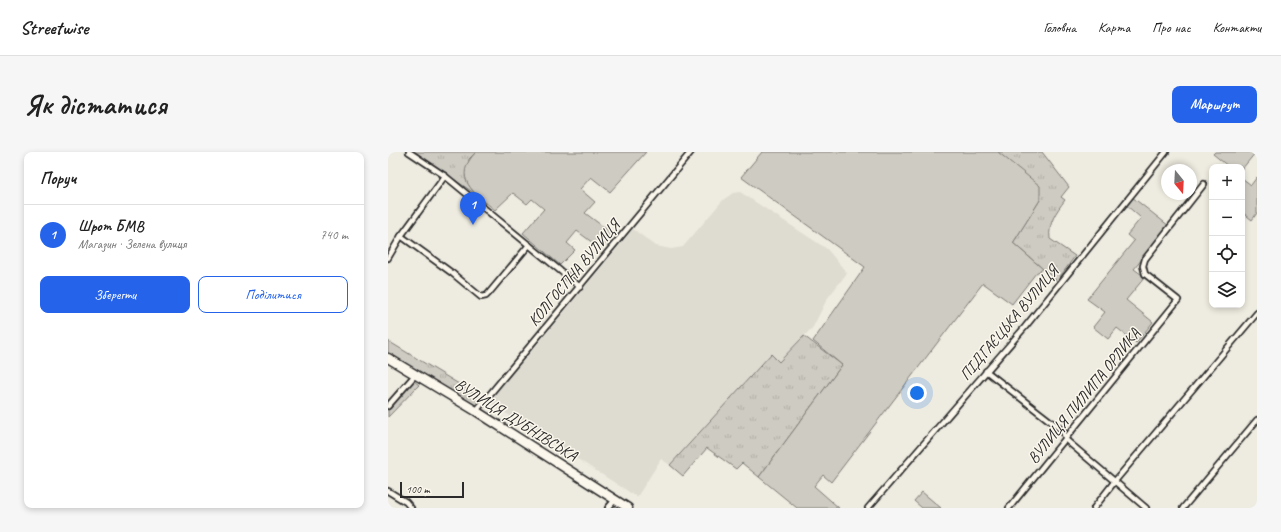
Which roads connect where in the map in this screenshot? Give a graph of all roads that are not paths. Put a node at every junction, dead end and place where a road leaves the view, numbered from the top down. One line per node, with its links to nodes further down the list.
1 (409, 152): 4 (street)
2 (691, 152): 9 (street, КОЛГОСПНА ВУЛИЦЯ)
3 (1166, 152): 12 (street, ПІДГАЄЦЬКА ВУЛИЦЯ)
4 (445, 176): 6 (street); 7 (street)
5 (1204, 184): 17 (street, ВУЛИЦЯ ПИЛИПА ОРЛИКА)
6 (401, 236): 7 (street); 8 (street)
7 (529, 245): 9 (street)
8 (388, 258)
9 (580, 287): 15 (street, КОЛГОСПНА ВУЛИЦЯ)
10 (1257, 313): 18 (street)
11 (388, 358): 13 (highway, ВУЛИЦЯ ДУБНІВСЬКА)
12 (986, 371): 17 (street); 24 (street, ПІДГАЄЦЬКА ВУЛИЦЯ)
13 (416, 374): 14 (street); 15 (highway, ВУЛИЦЯ ДУБНІВСЬКА)
14 (388, 406)
15 (476, 411): 20 (highway, ВУЛИЦЯ ДУБНІВСЬКА)
16 (1257, 420): 28 (street)
17 (1066, 440): 18 (street); 25 (street, ВУЛИЦЯ ПИЛИПА ОРЛИКА)
18 (1115, 481): 26 (street); 27 (street)
19 (388, 491): 21 (street)
20 (615, 500): 22 (street); 23 (highway, ВУЛИЦЯ ДУБНІВСЬКА)
21 (411, 508)
22 (608, 508)
23 (628, 508)
24 (868, 508)
25 (1009, 508)
26 (1094, 508)
27 (1146, 508)
28 (1183, 508)

